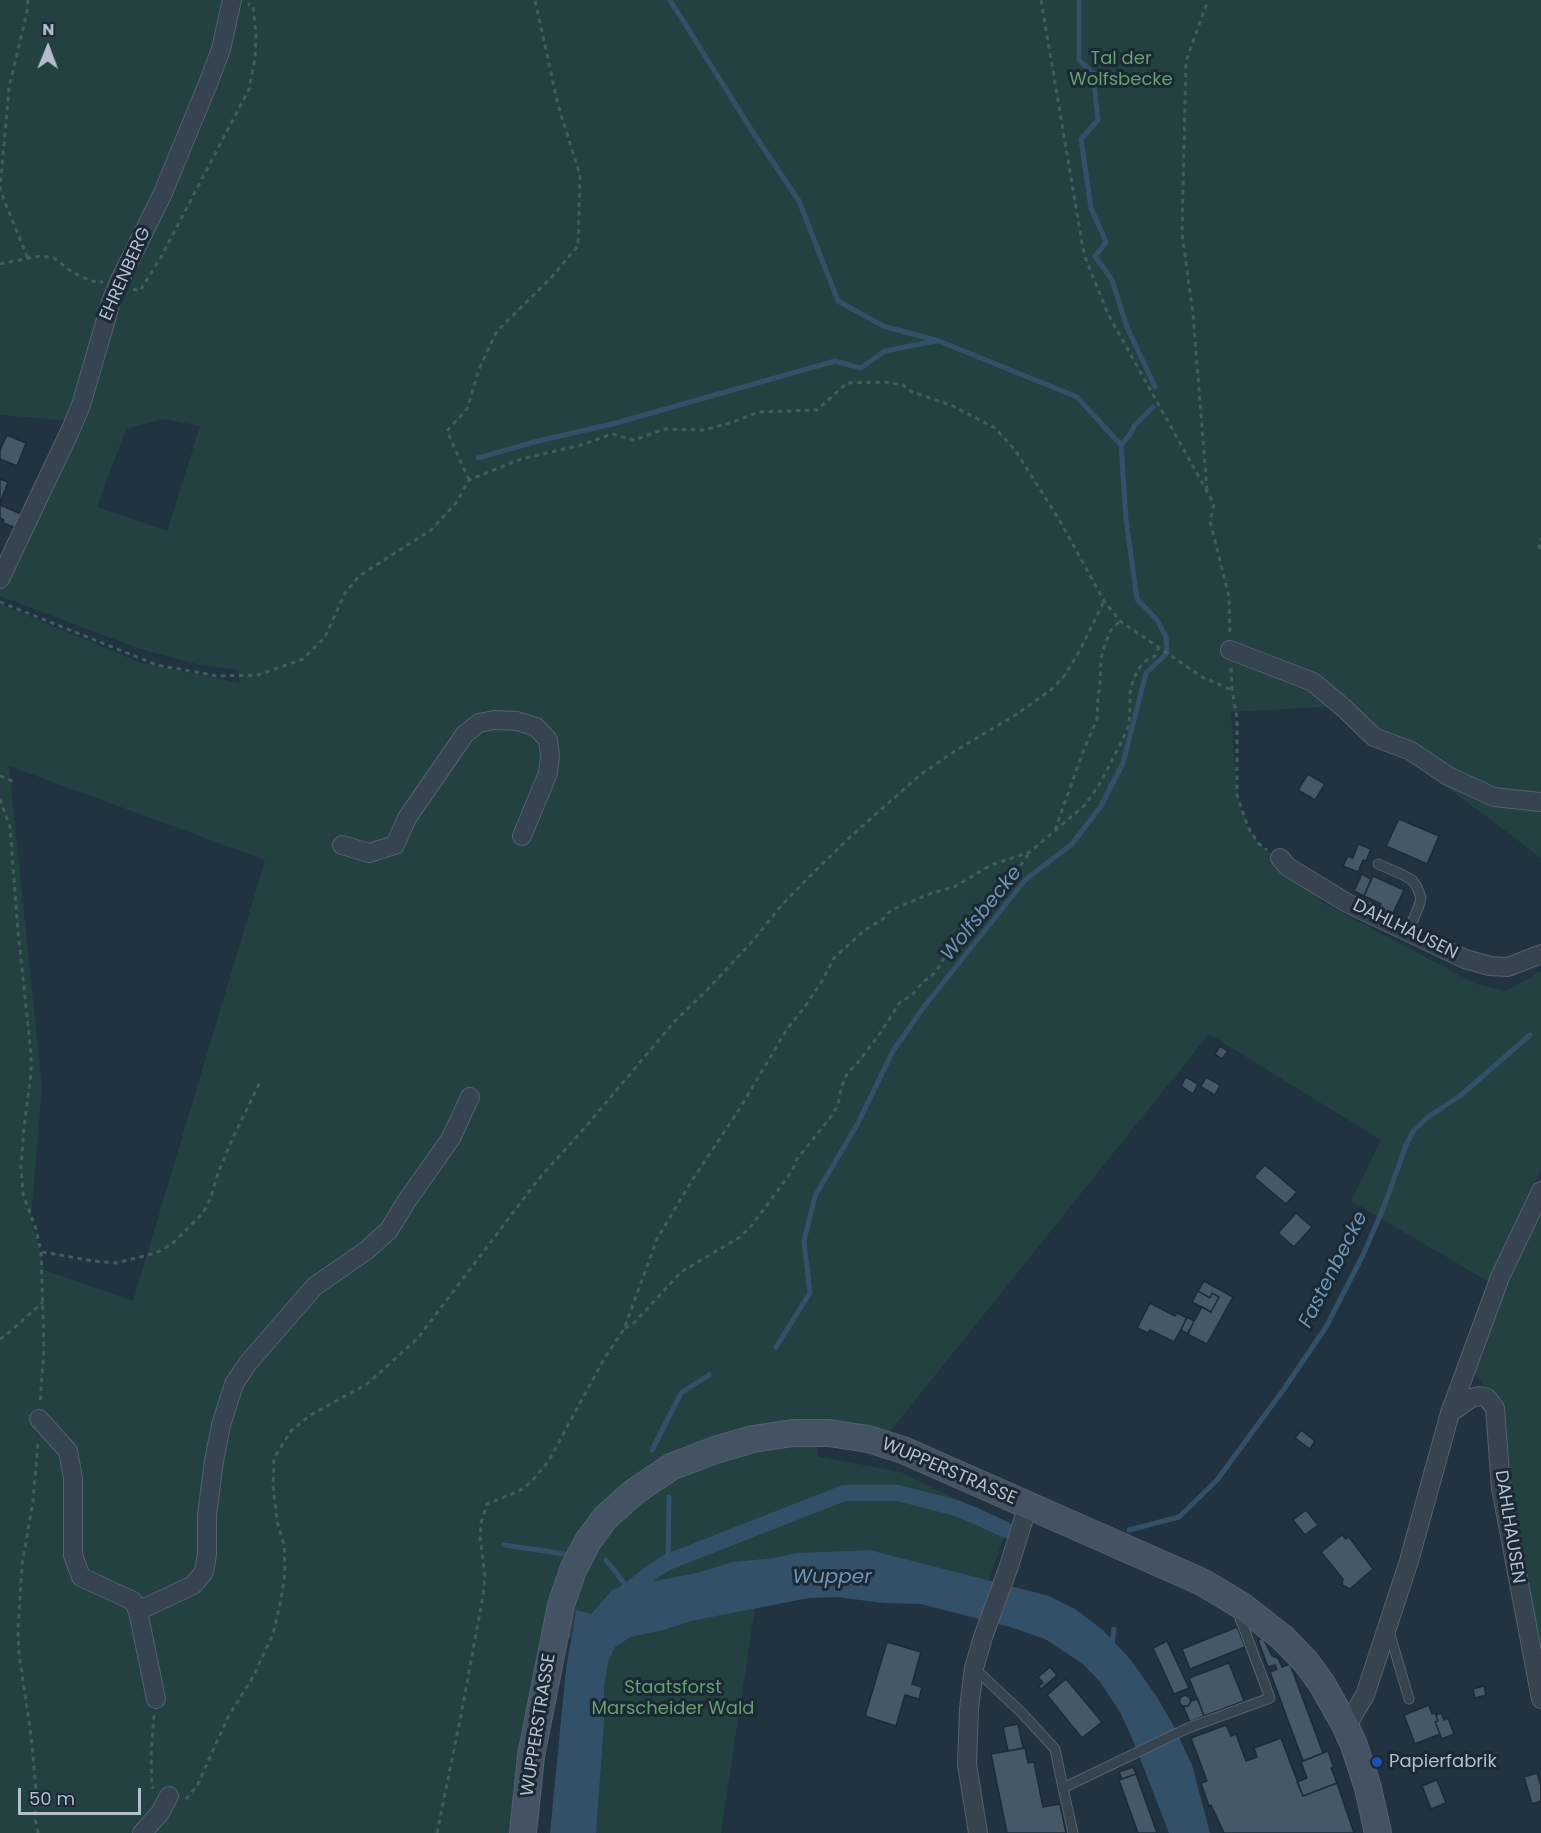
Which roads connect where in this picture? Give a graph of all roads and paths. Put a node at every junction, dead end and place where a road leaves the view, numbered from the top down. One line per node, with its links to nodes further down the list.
1 (28, 0): 6 (path)
2 (535, 0): 10 (path)
3 (1041, 0): 11 (path)
4 (1208, 0): 11 (path)
5 (239, 2): 8 (street, EHRENBERG); 9 (path)
6 (28, 259): 7 (path); 8 (path)
7 (0, 264)
8 (118, 284): 14 (street, EHRENBERG)
9 (140, 291)
10 (469, 480): 15 (path); 16 (path)
11 (1207, 492): 19 (path)
12 (1541, 538): 13 (path)
13 (1539, 549)
14 (0, 579)
15 (1104, 601): 17 (path); 52 (path)
16 (0, 602)
17 (1120, 621): 18 (path); 25 (path)
18 (1160, 649): 20 (path); 25 (path)
19 (1230, 650): 20 (path); 24 (street)
20 (1232, 690): 29 (path)
21 (0, 776): 22 (path)
22 (15, 782)
23 (0, 799): 36 (path)
24 (1540, 804)
25 (1054, 832): 28 (path)
26 (522, 836): 27 (street)
27 (342, 845)
28 (1030, 852): 38 (path); 38 (path)
29 (1280, 858): 31 (street, DAHLHAUSEN)
30 (1378, 864): 31 (lane)
31 (1408, 932): 32 (street, DAHLHAUSEN)
32 (1541, 954)
33 (260, 1082): 36 (path)
34 (470, 1097): 44 (street)
35 (1541, 1191): 40 (street)
36 (41, 1251): 37 (path)
37 (43, 1302): 39 (path); 41 (path)
38 (624, 1329): 55 (path)
39 (0, 1339)
40 (1450, 1413): 45 (street); 49 (street, DAHLHAUSEN)
41 (39, 1419): 44 (street); 53 (path)
42 (1028, 1505): 43 (main road, WUPPERSTRASSE); 46 (street); 56 (main road, WUPPERSTRASSE)
43 (1242, 1606): 50 (main road, WUPPERSTRASSE); 51 (lane)
44 (138, 1611): 47 (street)
45 (1388, 1626): 48 (lane); 50 (street)
46 (974, 1668): 51 (lane); 57 (street)
47 (156, 1699): 52 (path)
48 (1408, 1699)
49 (1541, 1699)
50 (1344, 1723): 59 (main road, WUPPERSTRASSE)
51 (1063, 1788): 58 (lane)
52 (169, 1796): 54 (street)
53 (38, 1833)
54 (142, 1833)
55 (437, 1833)
56 (523, 1833)
57 (978, 1833)
58 (1073, 1833)
59 (1378, 1833)

